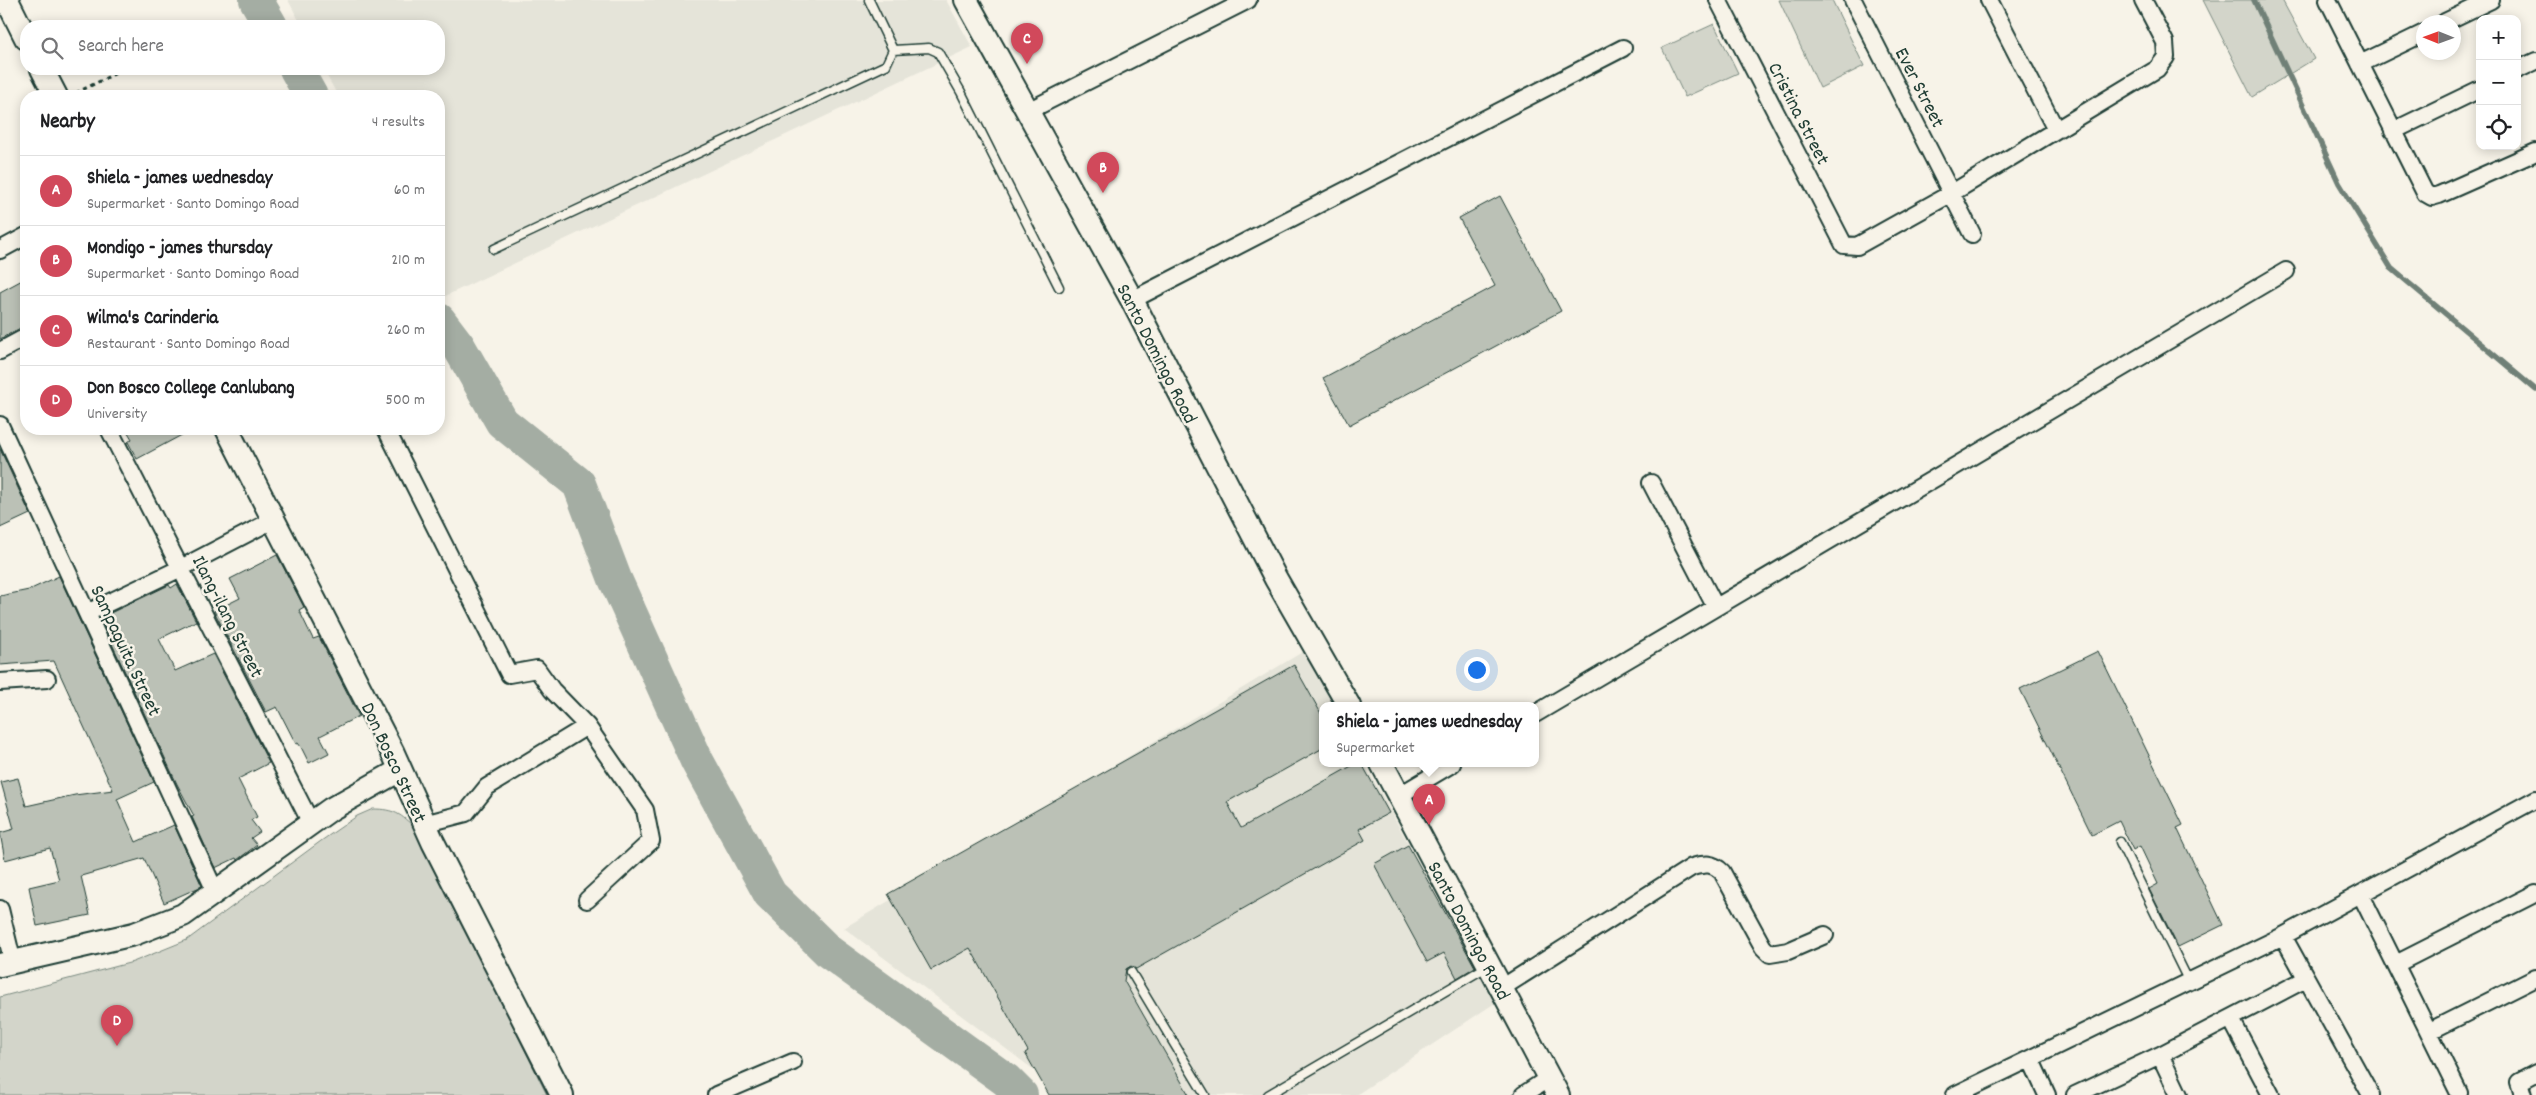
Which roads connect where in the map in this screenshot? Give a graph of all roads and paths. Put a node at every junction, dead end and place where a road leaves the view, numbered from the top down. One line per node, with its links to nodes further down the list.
1 (7, 0): 12 (street)
2 (869, 0): 15 (lane)
3 (966, 0): 24 (street, Santo Domingo Road)
4 (1248, 0): 24 (street)
5 (1718, 0): 28 (street, Cristina Street)
6 (1853, 0): 28 (street, Ever Street)
7 (1989, 0): 25 (street)
8 (2143, 0): 25 (street)
9 (2328, 0): 17 (street)
10 (2491, 0): 11 (street)
11 (2460, 15)
12 (20, 26)
13 (2416, 37): 17 (street)
14 (1623, 48): 35 (street)
15 (893, 50): 31 (lane); 34 (lane)
16 (2536, 61): 18 (street)
17 (2360, 64): 26 (street)
18 (2521, 68)
19 (45, 75): 21 (street)
20 (112, 75): 22 (path)
21 (53, 90)
22 (81, 90)
23 (2476, 91): 26 (street)
24 (1028, 111): 35 (street, Santo Domingo Road)
25 (2056, 130): 28 (street)
26 (2393, 131): 27 (street)
27 (2536, 152)
28 (1952, 193): 29 (street, Ever Street)
29 (1972, 234)
30 (20, 239): 32 (street)
31 (494, 249)
32 (0, 250)
33 (2286, 270): 45 (street)
34 (1058, 287)
35 (1132, 300): 49 (street, Santo Domingo Road)
36 (20, 340): 37 (street)
37 (0, 350)
38 (0, 425): 46 (street, Sampaguita Street)
39 (112, 435): 44 (street, Ilang-ilang Street)
40 (230, 435): 43 (street, Don Bosco Street)
41 (389, 435): 51 (street)
42 (1651, 484): 45 (street)
43 (273, 520): 44 (street); 54 (street, Don Bosco Street)
44 (181, 568): 46 (street); 57 (street, Ilang-ilang Street)
45 (1715, 606): 50 (street)
46 (87, 613): 60 (street, Sampaguita Street)
47 (47, 679): 48 (street)
48 (0, 682)
49 (1347, 702)
50 (1539, 712)
51 (587, 726): 58 (street); 63 (street)
52 (1384, 767): 55 (street, Santo Domingo Road)
53 (1447, 767): 55 (street)
54 (400, 770): 57 (street); 58 (street, Don Bosco Street)
55 (1400, 795): 69 (street, Santo Domingo Road)
56 (2536, 799): 62 (street)
57 (311, 823): 60 (street)
58 (424, 824): 84 (street, Don Bosco Street)
59 (2120, 842): 73 (lane)
60 (216, 893): 67 (street)
61 (2536, 893): 68 (street)
62 (2361, 895): 66 (street); 68 (street)
63 (587, 900)
64 (0, 910): 67 (street)
65 (1825, 935): 74 (street)
66 (2282, 936): 72 (street); 73 (street)
67 (7, 964)
68 (2396, 964): 76 (street)
69 (1488, 966): 74 (street, Santo Domingo Road); 87 (lane)
70 (1131, 972): 86 (lane)
71 (2536, 978): 76 (street)
72 (2306, 979): 75 (street); 93 (street)
73 (2189, 982): 78 (street)
74 (1500, 989): 81 (street, Santo Domingo Road)
75 (2231, 1019): 77 (street); 92 (street)
76 (2430, 1031): 82 (street)
77 (2160, 1055): 83 (street); 91 (street)
78 (2031, 1060): 89 (street); 90 (street)
79 (793, 1062): 85 (street)
80 (2536, 1073): 94 (street)
81 (1554, 1087): 88 (street)
82 (2459, 1093)
83 (2077, 1094)
84 (562, 1095)
85 (716, 1095)
86 (1205, 1095)
87 (1268, 1095)
88 (1522, 1095)
89 (1955, 1095)
90 (2047, 1095)
91 (2179, 1095)
92 (2271, 1095)
93 (2371, 1095)
94 (2523, 1095)

